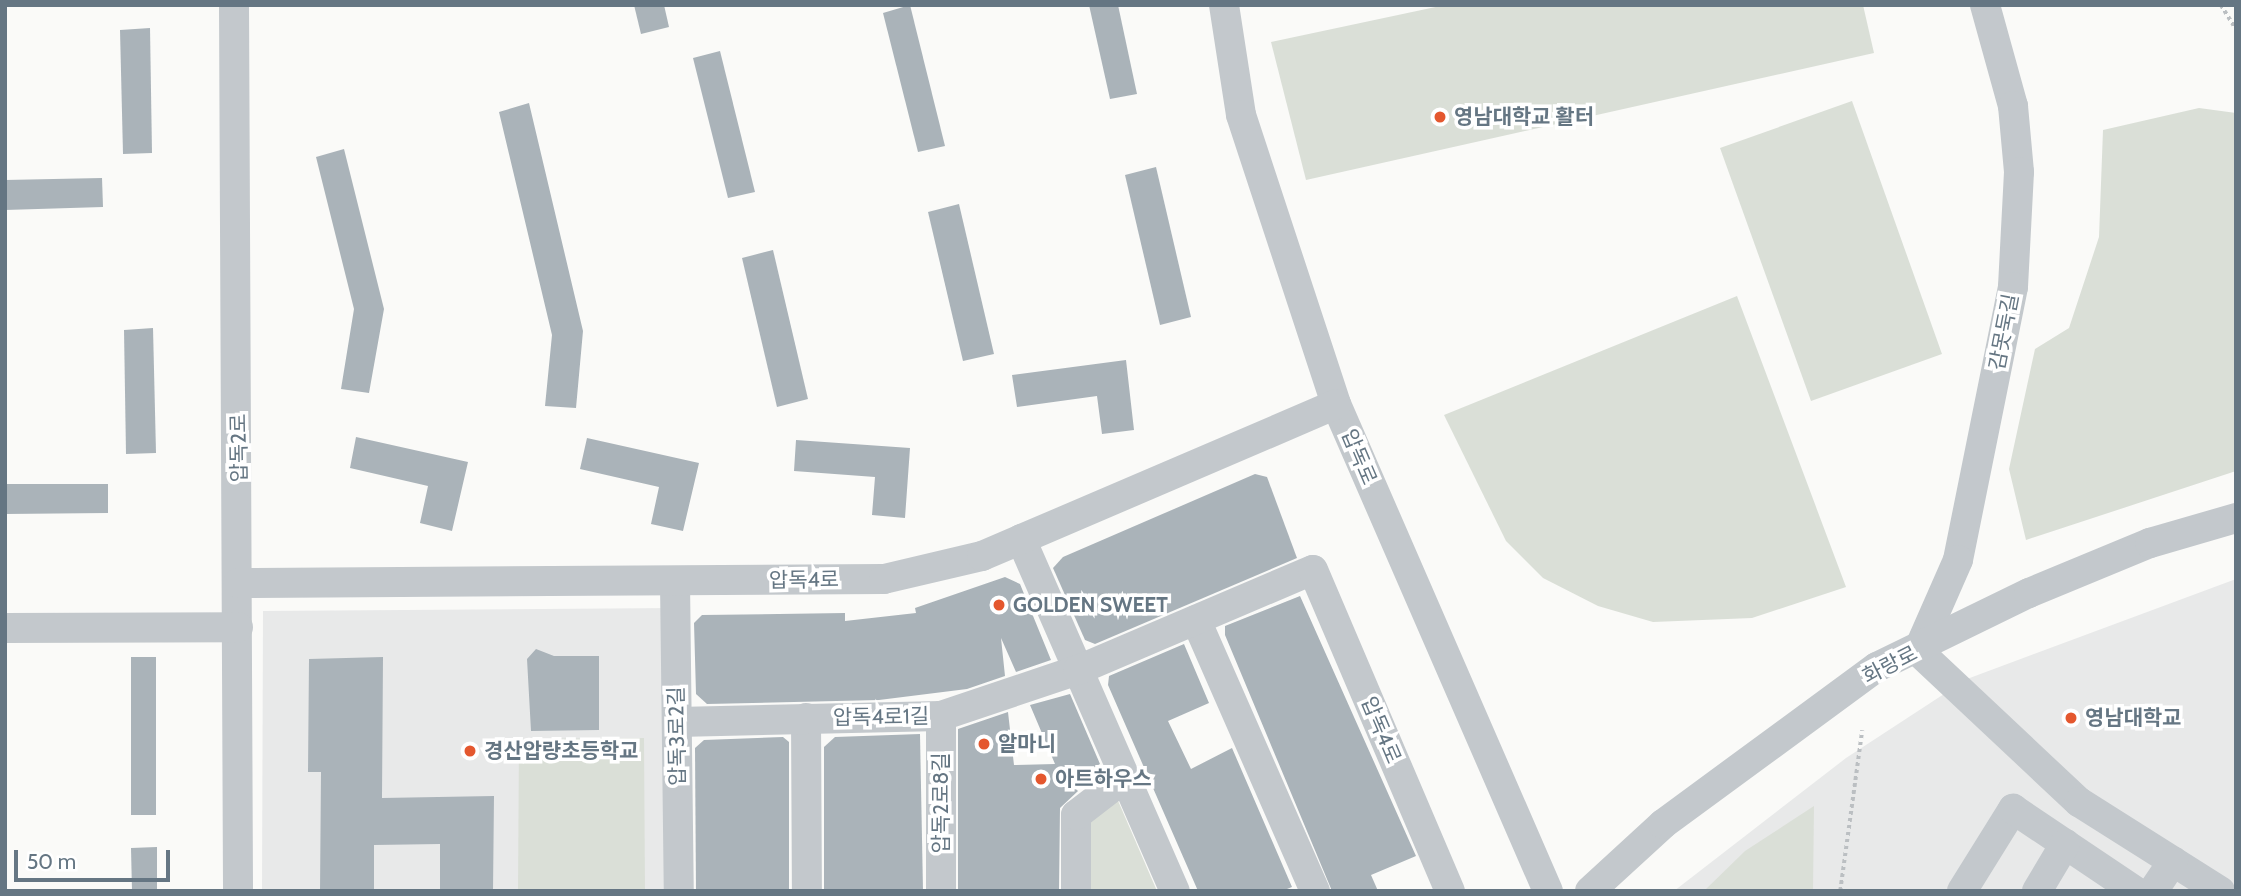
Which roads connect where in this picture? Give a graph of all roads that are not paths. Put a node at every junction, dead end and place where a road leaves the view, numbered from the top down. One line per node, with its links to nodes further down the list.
1 (234, 5): 9 (street, 압독2로)
2 (1224, 5): 4 (street, 압독로)
3 (1985, 5): 13 (street, 감못둑길)
4 (1336, 404): 6 (street, 압독4로); 31 (street, 압독로)
5 (2236, 518): 13 (street, 화랑로)
6 (1021, 539): 8 (street, 압독4로); 14 (street)
7 (1313, 570): 10 (street, 압독4로1길); 30 (street, 압독4로)
8 (674, 582): 9 (street, 압독4로); 17 (street, 압독3로2길)
9 (238, 583): 11 (street, 압독2로)
10 (1196, 620): 14 (street, 압독4로1길); 29 (street)
11 (238, 627): 12 (street); 23 (street, 압독2로)
12 (5, 628)
13 (1919, 651): 20 (street); 32 (street, 화랑로)
14 (1078, 670): 15 (street, 압독4로1길); 18 (street)
15 (941, 716): 16 (street, 압독4로1길); 26 (street, 압독2로8길)
16 (806, 718): 17 (street, 압독4로1길); 25 (street)
17 (677, 722): 24 (street, 압독3로2길)
18 (1124, 778): 27 (street); 28 (street)
19 (2065, 844): 21 (street); 22 (street); 33 (street)
20 (2173, 861): 34 (street); 35 (street)
21 (2117, 886)
22 (1969, 888)
23 (238, 891)
24 (679, 891)
25 (807, 891)
26 (941, 891)
27 (1076, 891)
28 (1174, 891)
29 (1315, 891)
30 (1450, 891)
31 (1548, 891)
32 (1590, 891)
33 (2037, 891)
34 (2153, 891)
35 (2220, 891)

